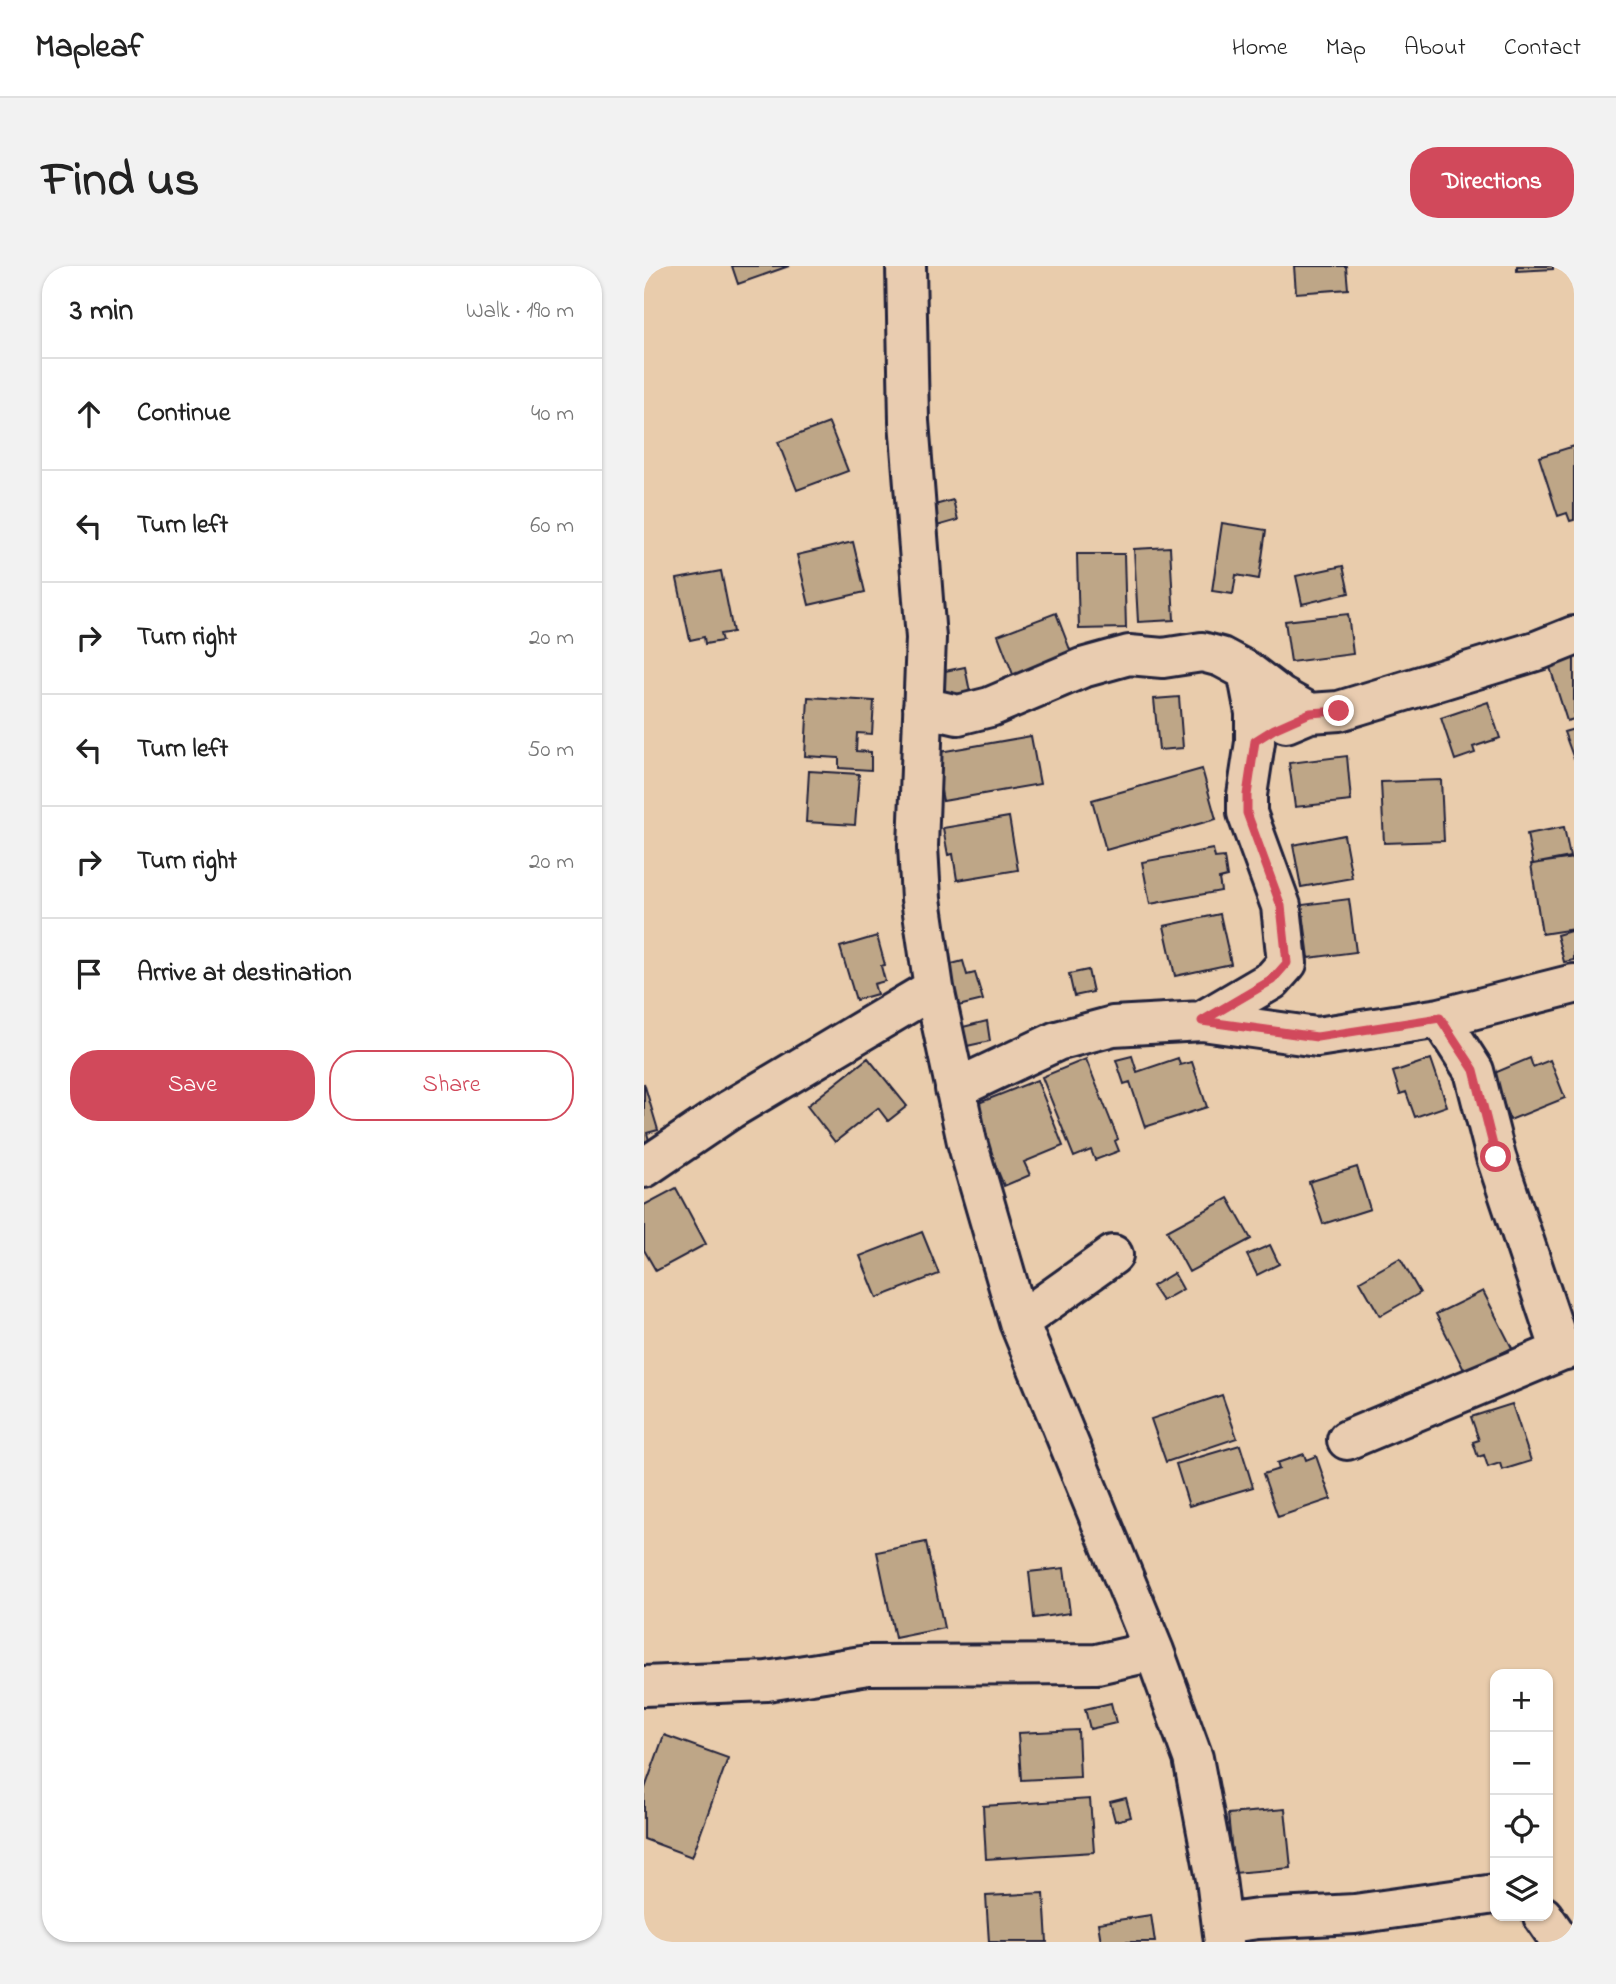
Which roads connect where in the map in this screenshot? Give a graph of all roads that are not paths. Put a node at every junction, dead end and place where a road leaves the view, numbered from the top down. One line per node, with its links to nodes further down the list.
1 (906, 266): 4 (street)
2 (1574, 636): 5 (street)
3 (1247, 671): 4 (street); 5 (street); 6 (street)
4 (923, 707): 8 (street)
5 (1310, 713): 6 (street)
6 (1255, 741): 10 (street)
7 (1574, 984): 9 (street)
8 (934, 988): 11 (street); 12 (street)
9 (1440, 1018): 10 (street); 15 (street)
10 (1202, 1021): 11 (street)
11 (955, 1089): 14 (street)
12 (644, 1168)
13 (1113, 1255): 14 (street)
14 (1019, 1322): 17 (street)
15 (1567, 1350): 16 (street)
16 (1347, 1440)
17 (1154, 1651): 18 (street); 21 (street)
18 (644, 1686)
19 (1490, 1895): 21 (street)
20 (1546, 1921): 22 (street)
21 (1223, 1933)
22 (1561, 1942)

